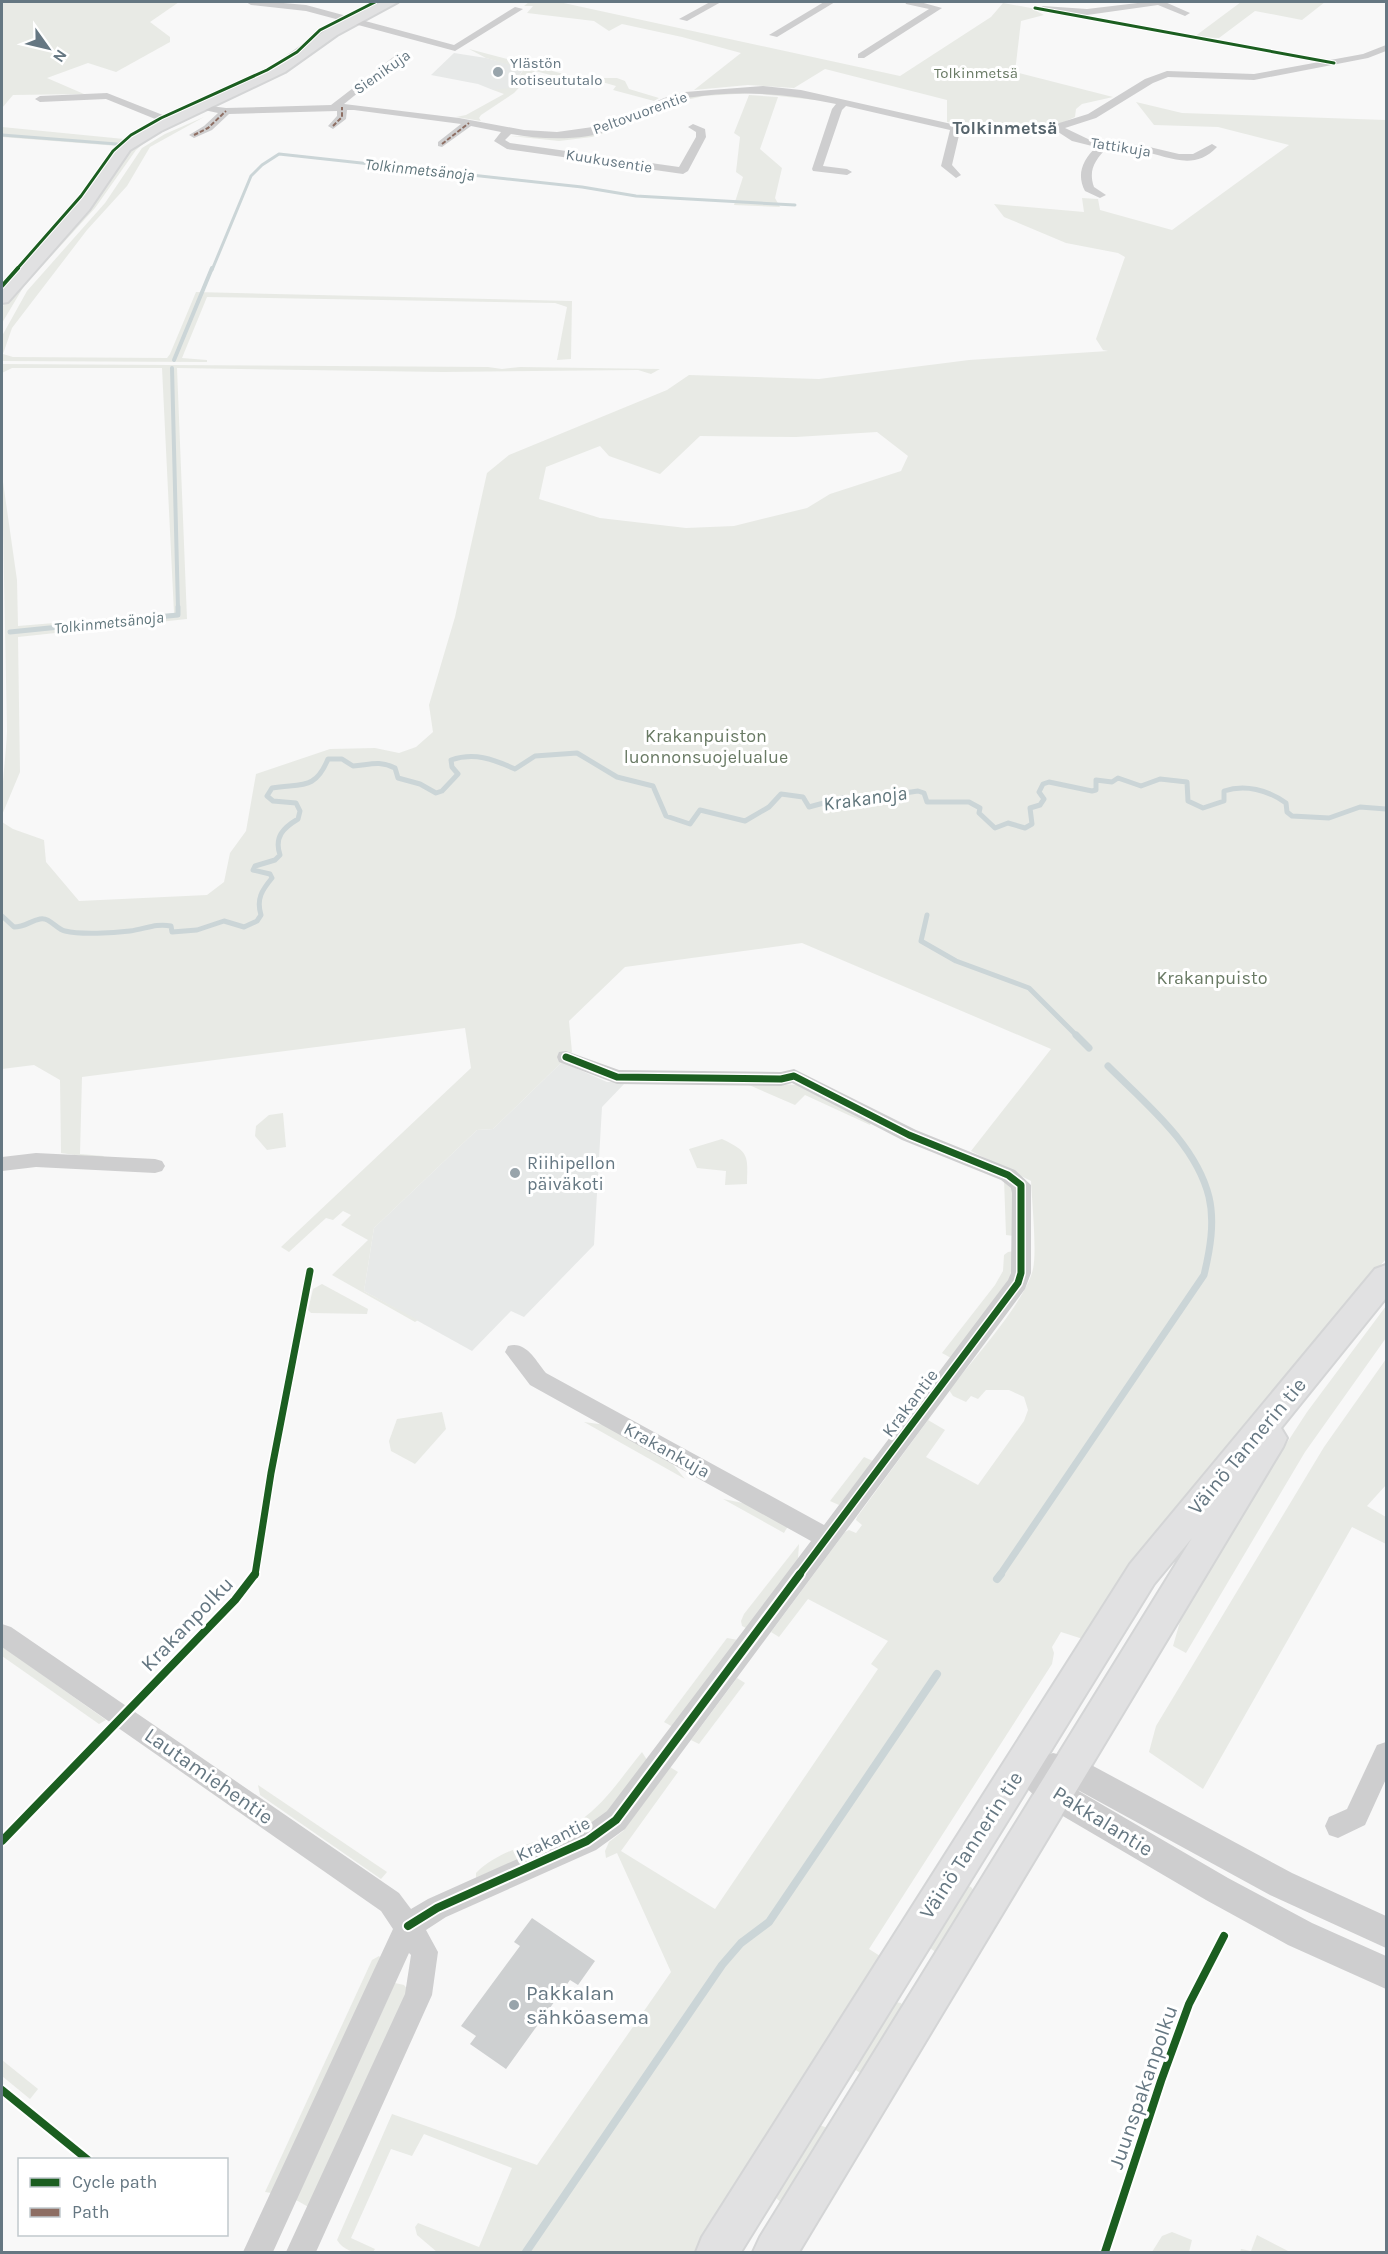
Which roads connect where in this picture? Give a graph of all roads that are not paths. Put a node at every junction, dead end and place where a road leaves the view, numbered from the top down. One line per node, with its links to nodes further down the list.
1 (251, 2): 2 (street)
2 (281, 2): 12 (street)
3 (391, 2): 12 (main road)
4 (716, 2): 11 (street)
5 (830, 2): 13 (street)
6 (909, 2): 15 (street)
7 (1159, 2): 9 (street); 10 (street)
8 (518, 9): 12 (street)
9 (1042, 9)
10 (1185, 13)
11 (684, 19)
12 (353, 20): 21 (main road)
13 (774, 35)
14 (1384, 51): 17 (street, Peltovuorentie)
15 (861, 56)
16 (396, 58): 22 (street, Sienikuja)
17 (1120, 98): 20 (street, Peltovuorentie); 26 (street, Peltovuorentie)
18 (40, 99): 25 (street)
19 (843, 102): 31 (street, Peltovuorentie); 32 (street, Peltovuorentie); 37 (street)
20 (1094, 102)
21 (199, 106): 24 (street, Peltovuorentie); 25 (main road)
22 (338, 106): 24 (street, Peltovuorentie); 27 (street, Peltovuorentie); 28 (street)
23 (1080, 108): 26 (street)
24 (226, 111): 33 (street)
25 (169, 121): 40 (main road)
26 (1079, 121): 29 (street, Peltovuorentie)
27 (469, 123): 32 (street, Peltovuorentie); 34 (street)
28 (333, 126)
29 (1057, 127): 31 (street, Peltovuorentie); 35 (street, Tattikuja)
30 (693, 128): 32 (street, Kuukusentie)
31 (956, 128): 38 (street)
32 (508, 131)
33 (194, 135)
34 (442, 144)
35 (1103, 146): 36 (street, Tattikuja); 39 (street)
36 (1212, 147)
37 (847, 172)
38 (956, 175)
39 (1100, 195)
40 (2, 298)
41 (566, 1057): 47 (street, Krakantie)
42 (2, 1164): 43 (street)
43 (155, 1166)
44 (1386, 1277): 46 (main road)
45 (516, 1352): 47 (street, Krakankuja)
46 (1315, 1364): 50 (main road, Väinö Tannerin tie); 51 (main road, Väinö Tannerin tie)
47 (827, 1538): 53 (street, Krakantie)
48 (2, 1634): 53 (street, Lautamiehentie)
49 (1386, 1753): 52 (street)
50 (1023, 1764): 51 (street, Pakkalantie); 58 (main road, Väinö Tannerin tie)
51 (1063, 1782): 54 (street, Pakkalantie); 55 (street, Pakkalantie); 59 (main road, Väinö Tannerin tie)
52 (1338, 1826)
53 (408, 1926): 56 (street); 57 (street, Lautamiehentie)
54 (1386, 1932)
55 (1386, 1972)
56 (258, 2253)
57 (301, 2253)
58 (717, 2253)
59 (775, 2253)

